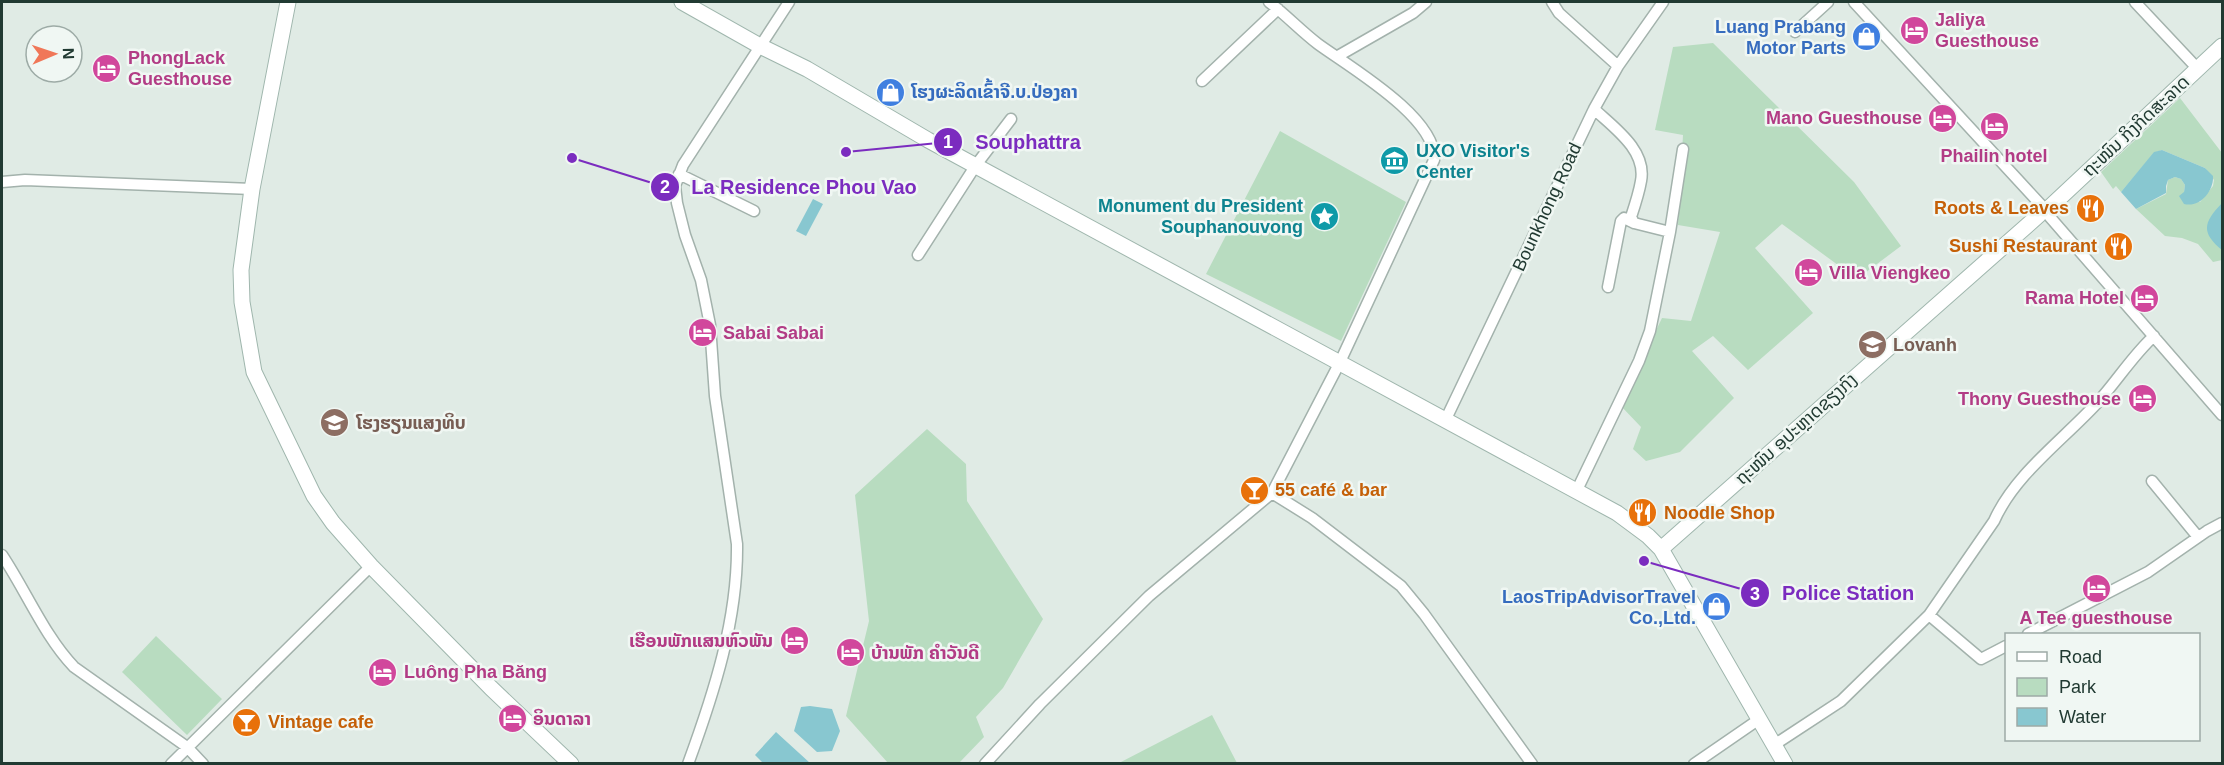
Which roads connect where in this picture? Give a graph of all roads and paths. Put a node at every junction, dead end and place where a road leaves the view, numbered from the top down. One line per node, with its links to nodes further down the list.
1 (288, 2): 25 (street)
2 (682, 2): 13 (street)
3 (789, 2): 13 (street)
4 (1269, 2): 11 (street)
5 (1426, 2): 15 (street)
6 (1552, 2): 16 (street)
7 (1663, 2): 16 (street, Bounkhong Road)
8 (1828, 2): 12 (street)
9 (1854, 2): 27 (street)
10 (2135, 2): 17 (street)
11 (1278, 9): 15 (street); 18 (street)
12 (1795, 32)
13 (760, 46): 22 (street); 23 (street)
14 (2223, 46): 17 (street, ຖະໜົນ ກິງກິດສະລາດ)
15 (1338, 56): 33 (street)
16 (1618, 66): 19 (street, Bounkhong Road)
17 (2197, 68): 27 (street, ຖະໜົນ ກິງກິດສະລາດ)
18 (1202, 81)
19 (1594, 109): 28 (street); 35 (street, Bounkhong Road)
20 (1011, 119): 22 (street)
21 (1683, 149): 29 (street)
22 (976, 165): 30 (street); 33 (street)
23 (679, 174): 26 (street); 53 (street)
24 (2, 182): 25 (street)
25 (252, 189): 43 (street)
26 (754, 211)
27 (2045, 211): 32 (street); 41 (street, ຖະໜົນ ອຸປະຫຼາດຊຽງກົງ)
28 (1634, 223): 29 (street); 31 (street)
29 (1670, 232): 37 (street)
30 (918, 255)
31 (1608, 287)
32 (2154, 336): 34 (street); 44 (street)
33 (1340, 362): 35 (street); 38 (street)
34 (2223, 415)
35 (1445, 421): 37 (street)
36 (2152, 481): 40 (street)
37 (1577, 490): 41 (street)
38 (1272, 493): 54 (street); 55 (street)
39 (2223, 523): 40 (street)
40 (2198, 537): 45 (street)
41 (1661, 549): 47 (street)
42 (2, 555): 49 (street)
43 (371, 566): 49 (street); 52 (street)
44 (1929, 615): 46 (street); 48 (street)
45 (2030, 633)
46 (2005, 647)
47 (1758, 720): 48 (street); 56 (street)
48 (1774, 745): 57 (street)
49 (188, 747): 50 (street); 51 (street)
50 (171, 764)
51 (203, 764)
52 (571, 764)
53 (688, 764)
54 (985, 764)
55 (1532, 764)
56 (1694, 764)
57 (1785, 764)

